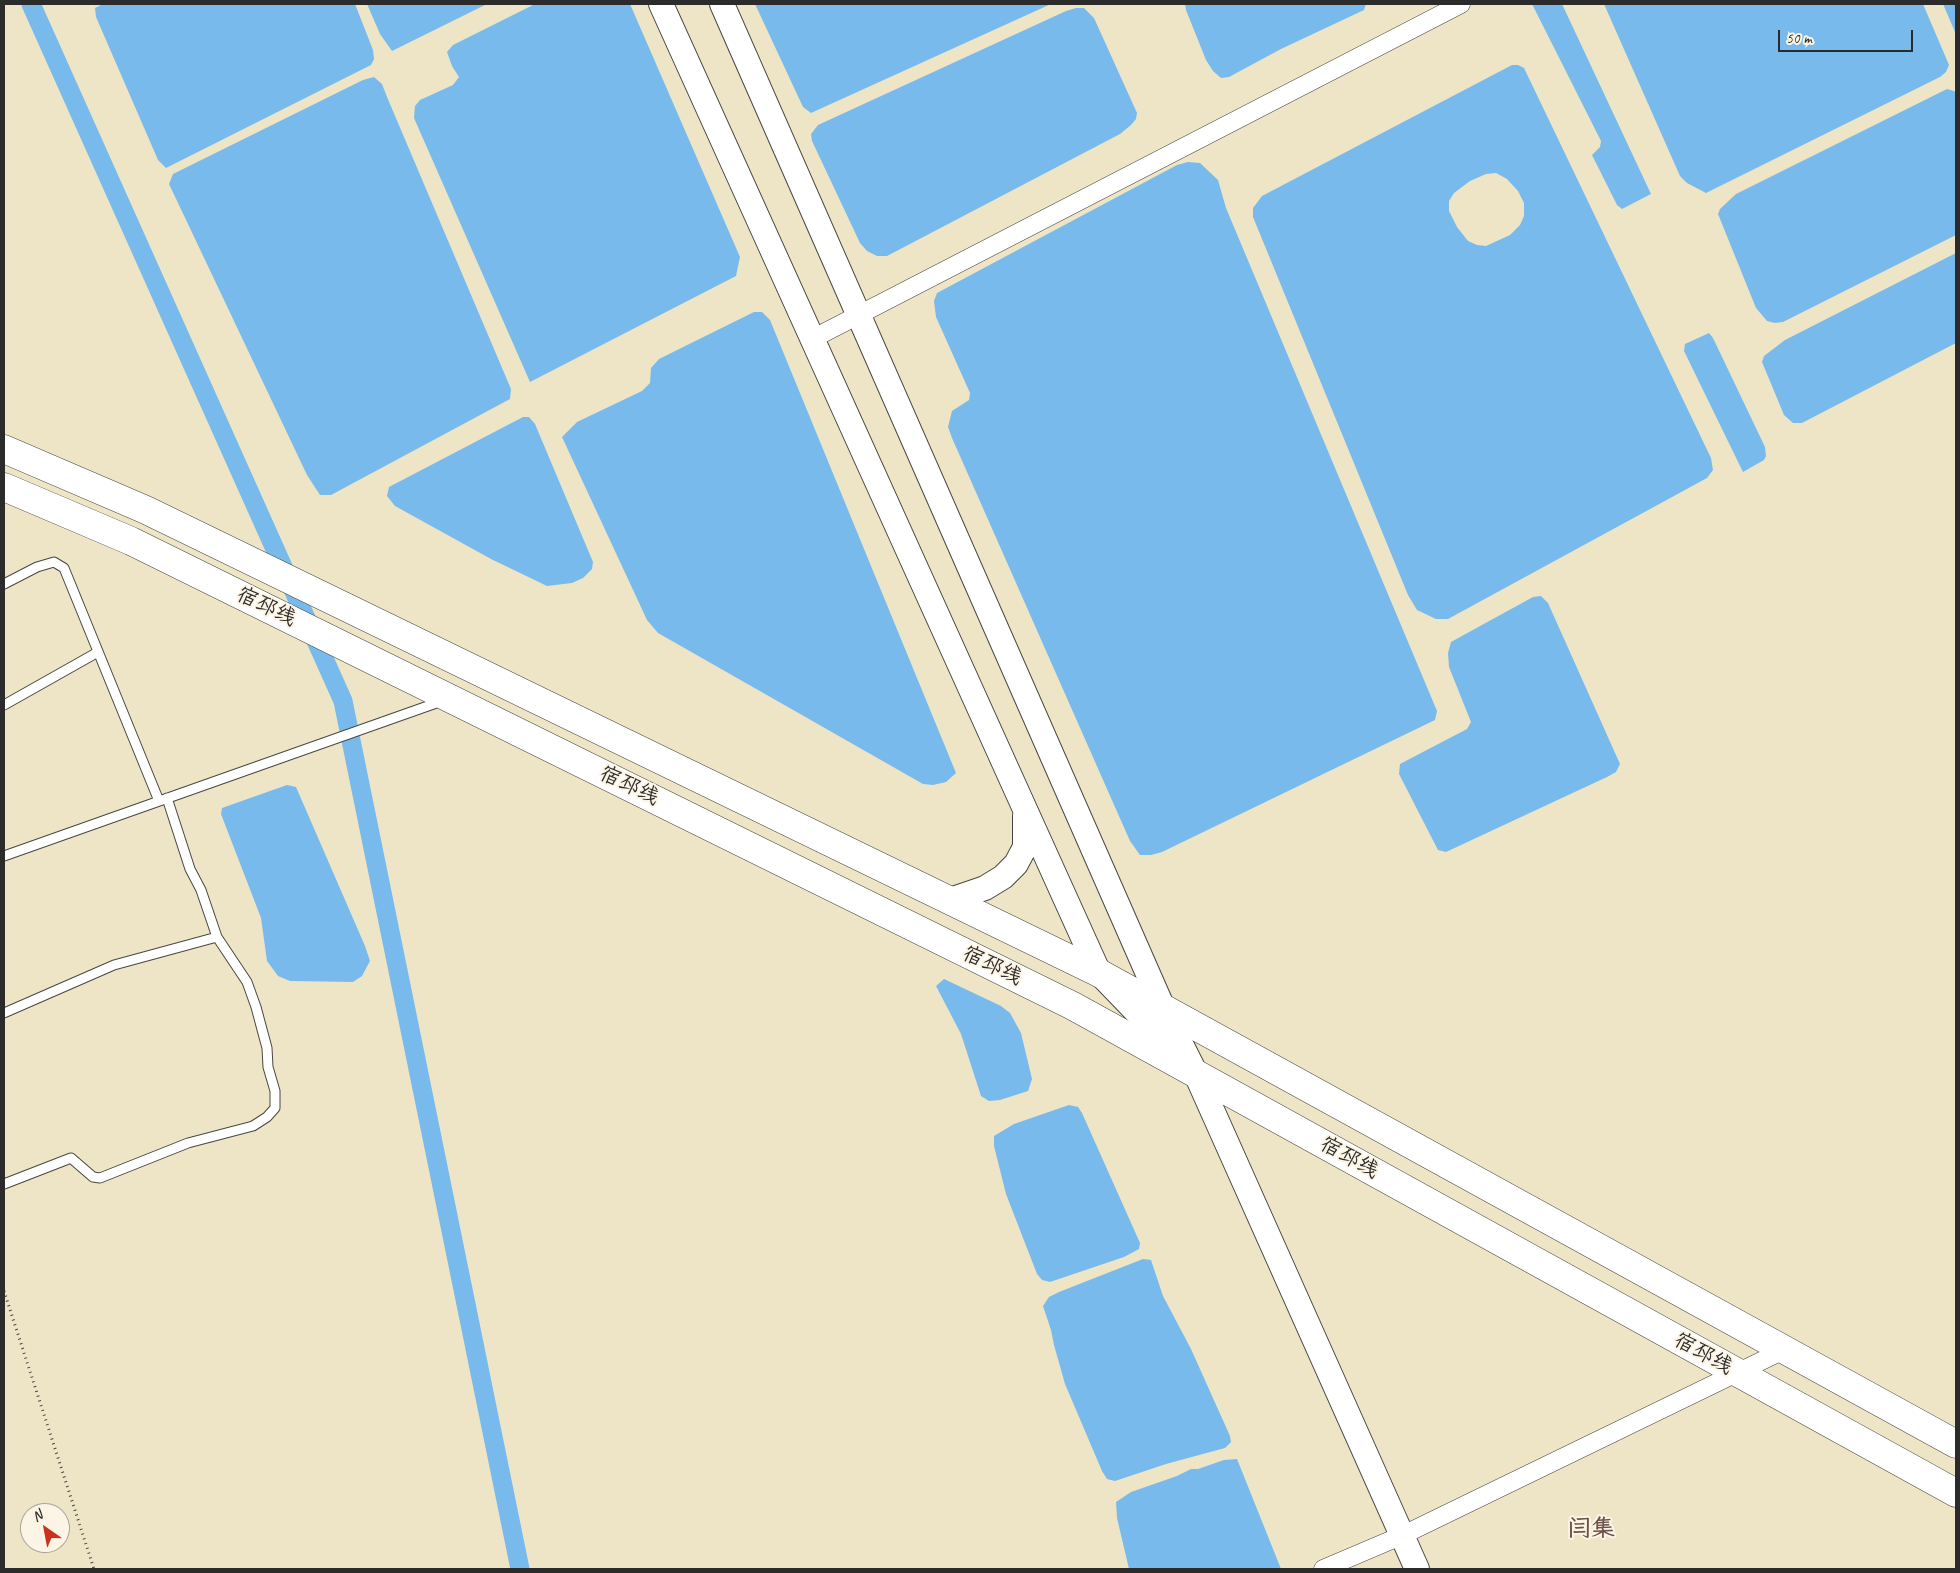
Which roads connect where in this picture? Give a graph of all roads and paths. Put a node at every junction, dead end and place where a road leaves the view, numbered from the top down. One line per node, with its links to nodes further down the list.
1 (661, 4): 5 (street)
2 (722, 4): 4 (street)
3 (1461, 4): 4 (street)
4 (859, 315): 5 (street); 18 (street)
5 (812, 339): 13 (street)
6 (4, 449): 15 (main road, 宿邳线)
7 (4, 487): 10 (main road, 宿邳线)
8 (4, 584): 9 (lane)
9 (98, 652): 11 (lane); 12 (lane)
10 (450, 698): 12 (lane); 20 (main road, 宿邳线)
11 (4, 705)
12 (163, 800): 14 (lane); 16 (lane)
13 (1025, 809): 15 (street); 17 (street)
14 (4, 856)
15 (950, 900): 17 (main road, 宿邳线)
16 (217, 937): 19 (lane); 21 (lane)
17 (1098, 973): 18 (main road, 宿邳线); 20 (street)
18 (1163, 1008): 20 (street); 23 (main road, 宿邳线)
19 (4, 1012)
20 (1196, 1074): 24 (main road, 宿邳线); 27 (street)
21 (4, 1184)
22 (4, 1291): 28 (path)
23 (1784, 1350): 24 (street); 25 (main road, 宿邳线)
24 (1738, 1373): 26 (main road, 宿邳线); 27 (street)
25 (1956, 1444)
26 (1956, 1493)
27 (1402, 1535): 29 (street); 30 (street)
28 (94, 1569)
29 (1323, 1569)
30 (1417, 1569)

